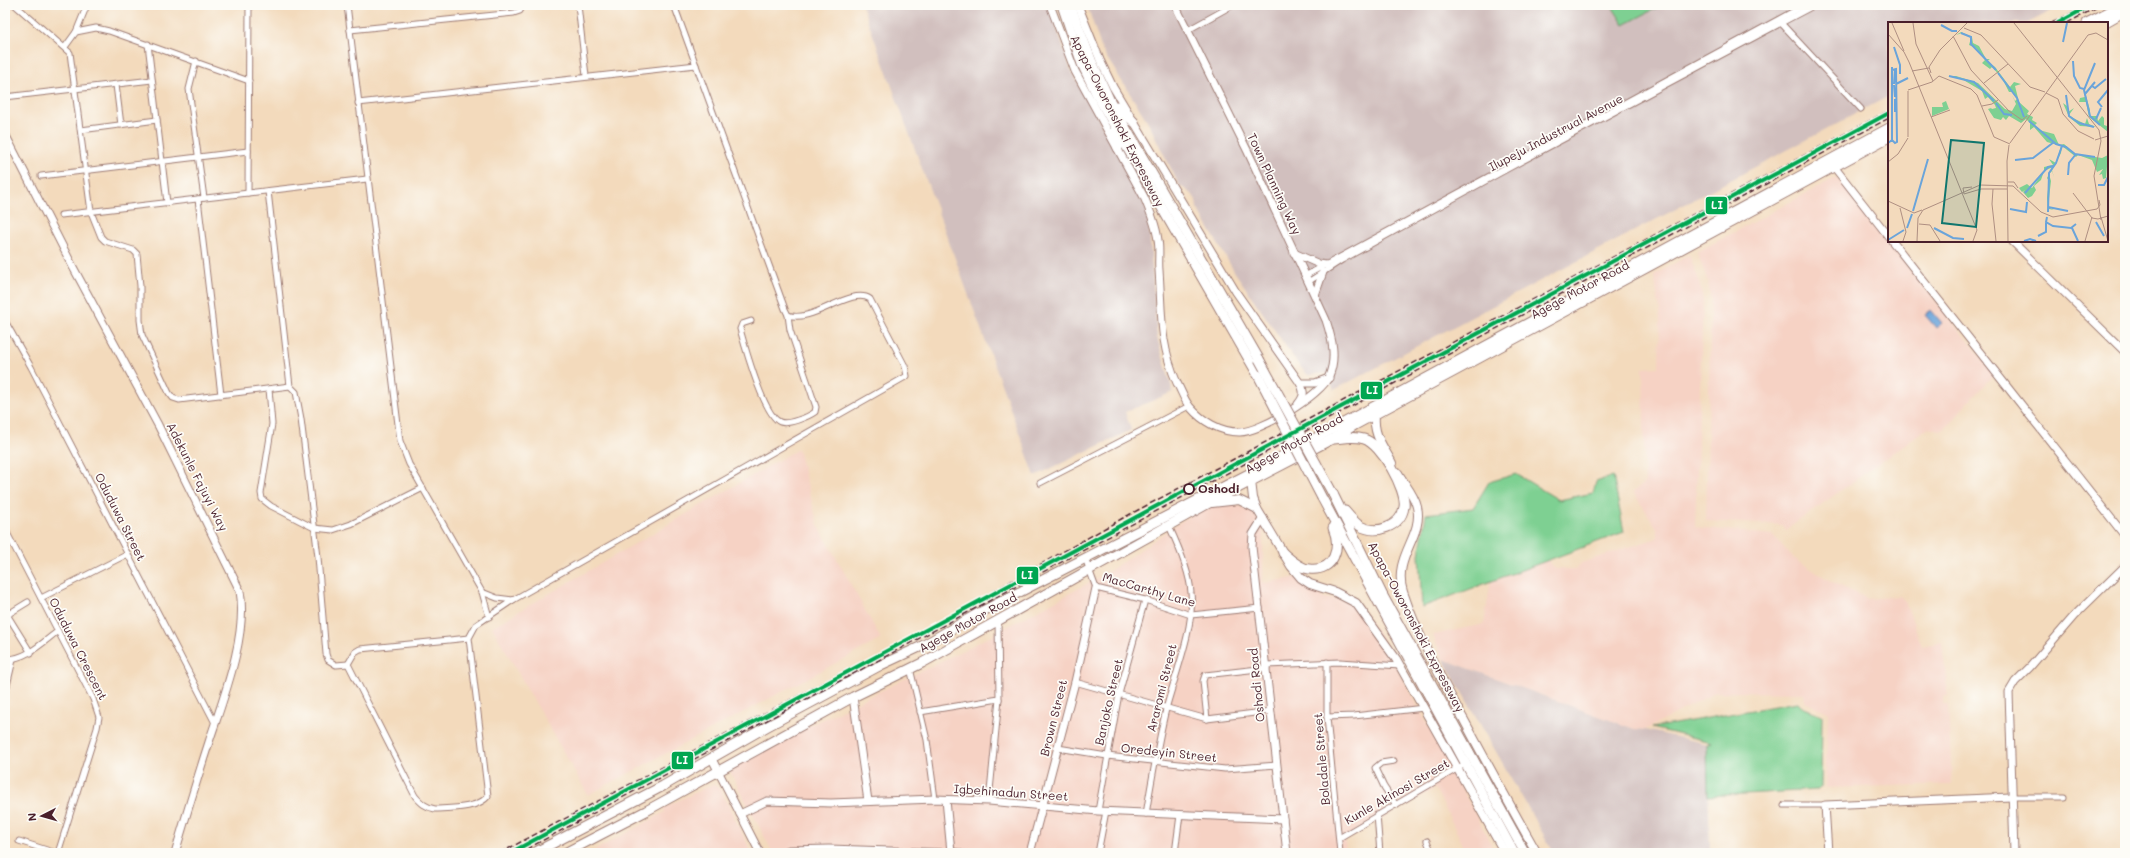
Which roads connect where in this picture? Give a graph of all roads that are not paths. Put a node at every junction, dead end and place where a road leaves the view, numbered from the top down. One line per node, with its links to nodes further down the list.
1 (15, 5): 26 (street)
2 (87, 5): 24 (street)
3 (249, 5): 31 (street)
4 (347, 5): 22 (street)
5 (523, 5): 22 (street)
6 (578, 5): 29 (street)
7 (674, 5): 28 (street)
8 (1050, 5): 41 (street, Apapa-Oworonshoki Expressway)
9 (1062, 5): 41 (highway, Apapa-Oworonshoki Expressway)
10 (1070, 5): 35 (highway, Apapa-Oworonshoki Expressway)
11 (1078, 5): 38 (street, Apapa-Oworonshoki Expressway)
12 (1175, 5): 23 (street, Town Planning Way)
13 (1233, 5): 23 (street)
14 (1805, 5): 17 (street, Ilupeju Industrual Avenue)
15 (1815, 5): 21 (street, Ilupeju Industrual Avenue)
16 (2122, 5): 19 (highway)
17 (1798, 6): 69 (street, Ilupeju Industrual Avenue)
18 (2125, 11): 20 (highway)
19 (2089, 22)
20 (2106, 22)
21 (1781, 23): 37 (street); 70 (street, Ilupeju Industrual Avenue)
22 (350, 30): 36 (street)
23 (1188, 30): 68 (street, Town Planning Way)
24 (76, 32): 25 (street); 26 (street)
25 (148, 44): 27 (street); 30 (street)
26 (65, 47): 33 (street)
27 (196, 62): 31 (street); 52 (street)
28 (696, 65): 29 (street); 73 (street)
29 (586, 76): 36 (street)
30 (152, 80): 32 (street); 39 (street)
31 (249, 81): 50 (street)
32 (116, 85): 33 (street); 42 (street)
33 (76, 89): 34 (street); 44 (street)
34 (5, 97)
35 (1110, 100): 38 (highway); 46 (highway, Apapa-Oworonshoki Expressway)
36 (358, 103): 57 (street)
37 (1861, 109)
38 (1125, 110): 40 (highway); 46 (highway)
39 (157, 120): 42 (street); 53 (street)
40 (1134, 122): 79 (street, Apapa-Oworonshoki Expressway)
41 (1108, 123): 45 (highway); 49 (street, Apapa-Oworonshoki Expressway); 51 (highway, Apapa-Oworonshoki Expressway)
42 (122, 125): 44 (street)
43 (1888, 129): 77 (highway, Agege Motor Road)
44 (81, 130): 55 (street)
45 (1114, 133): 49 (highway); 51 (highway)
46 (1129, 133): 90 (highway, Apapa-Oworonshoki Expressway, bridge)
47 (1888, 138): 54 (highway, Agege Motor Road)
48 (6, 139): 135 (street, Adekunle Fajuyi Way)
49 (1118, 148): 83 (street, Apapa-Oworonshoki Expressway)
50 (248, 151): 52 (street); 59 (street)
51 (1129, 153): 91 (highway, Apapa-Oworonshoki Expressway, bridge)
52 (198, 156): 53 (street); 60 (street)
53 (162, 161): 55 (street); 62 (street)
54 (1835, 168): 65 (street); 77 (highway, Agege Motor Road)
55 (86, 169): 56 (street); 63 (street)
56 (41, 176)
57 (367, 179): 58 (street); 89 (street)
58 (268, 191): 59 (street); 80 (street)
59 (248, 193): 60 (street)
60 (204, 198): 61 (street)
61 (198, 199): 62 (street); 82 (street)
62 (167, 202): 63 (street)
63 (91, 212): 64 (street); 82 (street)
64 (61, 215)
65 (1888, 236)
66 (1893, 242): 98 (street)
67 (2013, 242): 76 (street)
68 (1294, 253): 69 (street); 71 (street, Town Planning Way)
69 (1326, 265): 71 (street, Ilupeju Industrual Avenue)
70 (1322, 272): 71 (street, Ilupeju Industrual Avenue); 72 (street)
71 (1307, 279): 72 (street, Town Planning Way)
72 (1314, 295): 78 (street, Town Planning Way)
73 (788, 315): 75 (street); 107 (street)
74 (5, 321): 100 (street, Oduduwa Street)
75 (751, 321)
76 (2125, 352)
77 (1458, 366): 85 (highway, Agege Motor Road); 101 (highway, Agege Motor Road)
78 (1329, 378): 79 (street); 84 (street, Apapa-Oworonshoki Expressway)
79 (1300, 384): 84 (street)
80 (290, 386): 81 (street); 96 (street)
81 (268, 389): 82 (street); 96 (street)
82 (221, 395)
83 (1189, 406): 84 (street, Apapa-Oworonshoki Expressway); 88 (street)
84 (1295, 407)
85 (1375, 415): 86 (highway, Agege Motor Road); 185 (main road, Apapa-Oworonshoki Expressway)
86 (1332, 439): 87 (highway, Agege Motor Road); 90 (highway)
87 (1251, 481): 92 (highway, Agege Motor Road); 93 (main road, Apapa-Oworonshoki Expressway)
88 (1040, 483)
89 (423, 488): 96 (street); 105 (street)
90 (1333, 494): 184 (highway, Apapa-Oworonshoki Expressway)
91 (1322, 498): 99 (highway); 142 (highway, Apapa-Oworonshoki Expressway)
92 (1209, 503): 93 (main road, Apapa-Oworonshoki Expressway); 95 (highway, Agege Motor Road)
93 (1257, 510): 94 (main road, Apapa-Oworonshoki Expressway)
94 (1263, 518): 99 (main road, Apapa-Oworonshoki Expressway); 110 (street, Oshodi Road)
95 (1169, 526): 103 (highway, Agege Motor Road); 111 (street, Araromi Street)
96 (314, 528): 120 (street)
97 (5, 529): 106 (street, Oduduwa Crescent)
98 (2125, 536)
99 (1283, 553): 121 (main road, Apapa-Oworonshoki Expressway)
100 (128, 554): 106 (street); 135 (street, Oduduwa Street)
101 (1085, 558): 103 (street, MacCarthy Lane); 138 (highway, Agege Motor Road)
102 (2125, 566): 144 (street)
103 (1089, 571): 104 (street, MacCarthy Lane); 113 (highway, Agege Motor Road)
104 (1096, 588): 108 (street, MacCarthy Lane); 124 (street, Brown Street)
105 (482, 592): 107 (street); 112 (street)
106 (41, 598): 114 (street, Oduduwa Crescent)
107 (513, 600): 112 (street)
108 (1145, 600): 111 (street, MacCarthy Lane); 126 (street, Banjoko Street)
109 (28, 602): 116 (street)
110 (1260, 608): 111 (street, MacCarthy Lane); 122 (street, Oshodi Road)
111 (1191, 615): 129 (street, Araromi Street)
112 (488, 617): 115 (street)
113 (998, 620): 123 (highway, Agege Motor Road); 128 (street)
114 (58, 631): 116 (street); 168 (street, Oduduwa Crescent)
115 (469, 638): 120 (street); 120 (street)
116 (31, 653): 118 (street)
117 (5, 659): 118 (street)
118 (14, 660): 125 (street)
119 (1326, 662): 121 (street); 122 (street); 133 (street, Boladale Street)
120 (348, 664)
121 (1400, 666): 130 (main road, Apapa-Oworonshoki Expressway)
122 (1267, 667): 132 (street, Oshodi Road); 134 (street)
123 (910, 668): 127 (highway, Agege Motor Road); 131 (street)
124 (1075, 682): 126 (street); 136 (street, Brown Street)
125 (5, 694)
126 (1119, 694): 129 (street); 137 (street, Banjoko Street)
127 (853, 697): 143 (highway, Agege Motor Road); 148 (street)
128 (999, 699): 131 (street); 149 (street)
129 (1166, 708): 134 (street); 139 (street, Araromi Street)
130 (1424, 708): 133 (street); 142 (main road, Apapa-Oworonshoki Expressway)
131 (920, 712): 146 (street)
132 (1271, 712): 134 (street); 141 (street, Oshodi Road)
133 (1327, 717): 161 (street, Boladale Street)
134 (1207, 719)
135 (215, 723): 169 (street, Adekunle Fajuyi Way)
136 (1058, 748): 137 (street, Oredeyin Street); 153 (street, Brown Street)
137 (1107, 756): 139 (street, Oredeyin Street); 154 (street, Banjoko Street)
138 (712, 759): 143 (street); 170 (highway, Agege Motor Road)
139 (1155, 761): 141 (street, Oredeyin Street); 157 (street, Araromi Street)
140 (1394, 761): 150 (street)
141 (1278, 765): 160 (street, Oshodi Road)
142 (1461, 766): 150 (street, Kunle Akinosi Street); 182 (main road, Apapa-Oworonshoki Expressway); 183 (highway, Apapa-Oworonshoki Expressway)
143 (718, 771): 156 (street); 164 (highway, Agege Motor Road)
144 (2011, 797): 145 (street); 152 (street); 187 (street)
145 (2064, 797)
146 (935, 799): 147 (street, Igbehinadun Street); 148 (street, Igbehinadun Street)
147 (946, 800): 149 (street, Igbehinadun Street); 167 (street)
148 (868, 801): 156 (street, Igbehinadun Street)
149 (989, 801): 153 (street, Igbehinadun Street)
150 (1396, 805): 159 (street, Kunle Akinosi Street)
151 (1784, 805): 152 (street)
152 (1825, 805): 186 (street)
153 (1042, 807): 154 (street, Igbehinadun Street); 175 (street, Brown Street)
154 (1098, 811): 155 (street, Igbehinadun Street)
155 (1106, 811): 157 (street, Igbehinadun Street); 176 (street)
156 (740, 814): 172 (street)
157 (1146, 814): 158 (street, Igbehinadun Street)
158 (1180, 815): 160 (street, Igbehinadun Street); 177 (street)
159 (1377, 815): 161 (street, Kunle Akinosi Street); 180 (street)
160 (1283, 819): 178 (street, Oshodi Road)
161 (1339, 838): 179 (street, Boladale Street)
162 (19, 841): 168 (street)
163 (1427, 841): 181 (street)
164 (579, 850): 171 (highway, Agege Motor Road)
165 (829, 850): 166 (street); 173 (street)
166 (918, 852): 167 (street)
167 (952, 852): 174 (street)
168 (57, 853)
169 (174, 853)
170 (534, 853)
171 (565, 853)
172 (760, 853)
173 (779, 853)
174 (959, 853)
175 (1030, 853)
176 (1098, 853)
177 (1175, 853)
178 (1287, 853)
179 (1340, 853)
180 (1380, 853)
181 (1432, 853)
182 (1505, 853)
183 (1514, 853)
184 (1525, 853)
185 (1537, 853)
186 (1828, 853)
187 (2014, 853)

